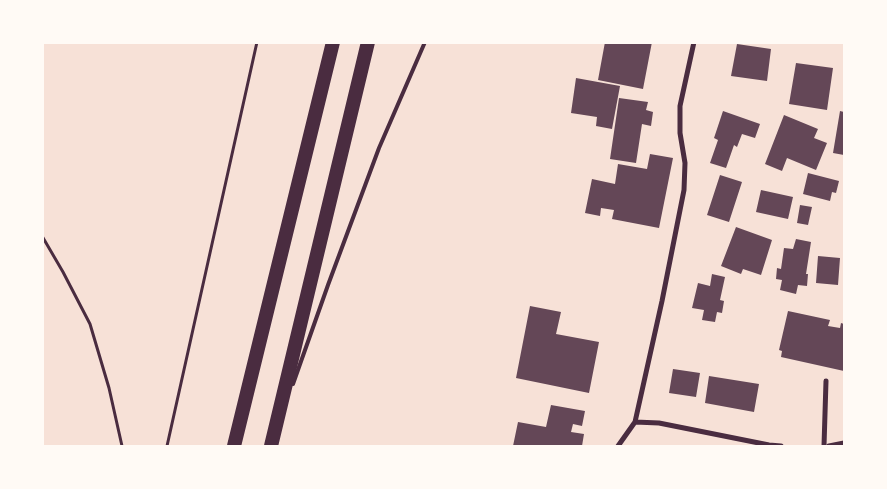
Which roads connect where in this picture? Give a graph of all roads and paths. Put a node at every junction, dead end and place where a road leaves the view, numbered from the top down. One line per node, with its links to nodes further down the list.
1 (257, 42): 14 (path)
2 (333, 42): 15 (highway)
3 (368, 42): 11 (highway)
4 (426, 42): 8 (lane)
5 (694, 42): 10 (street)
6 (42, 236): 13 (path)
7 (826, 381): 19 (street)
8 (292, 384)
9 (289, 393): 11 (lane)
10 (635, 422): 16 (street); 17 (street)
11 (272, 442)
12 (844, 443): 20 (street)
13 (122, 446)
14 (167, 446)
15 (234, 446)
16 (618, 446)
17 (769, 446): 18 (street)
18 (781, 446)
19 (824, 446)
20 (829, 446)

